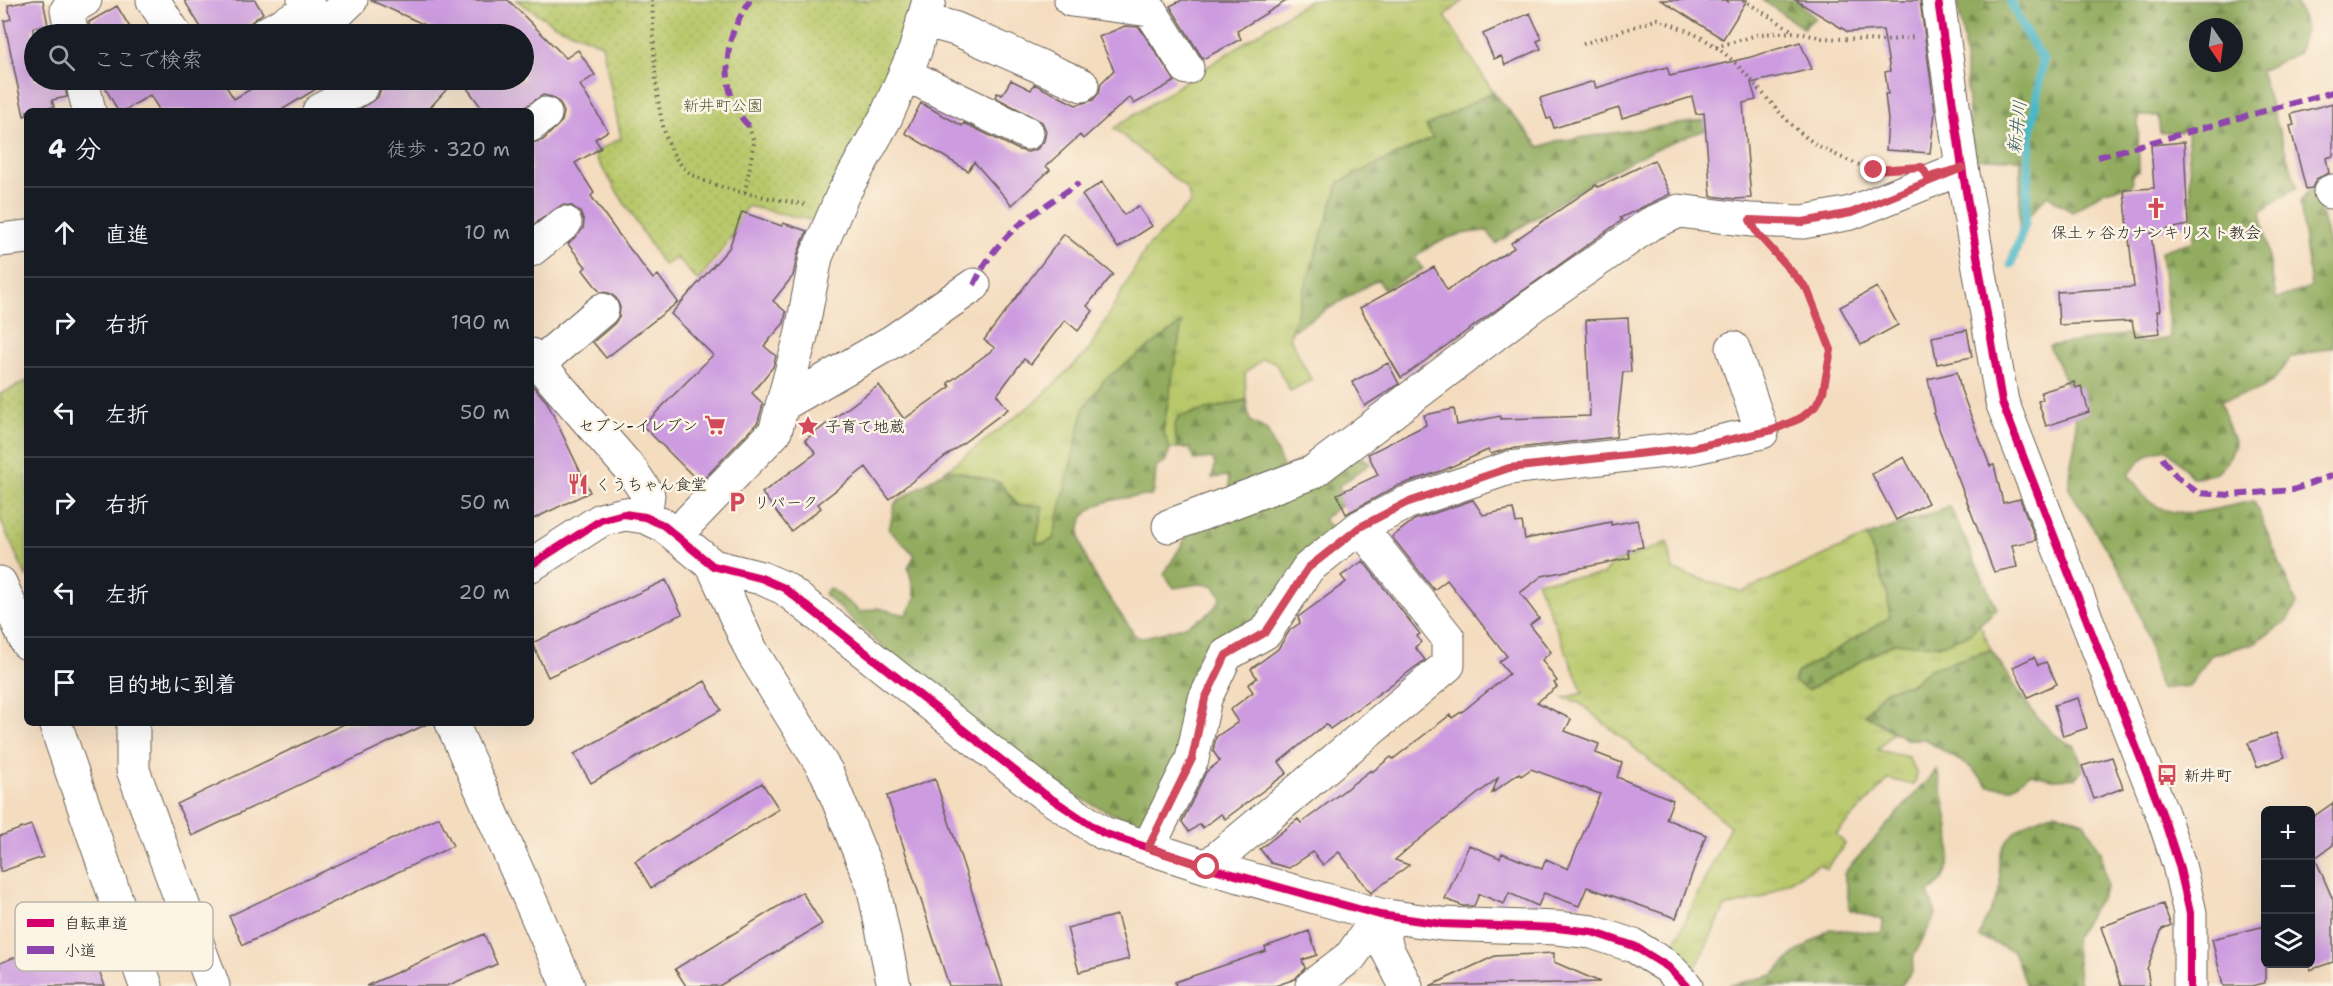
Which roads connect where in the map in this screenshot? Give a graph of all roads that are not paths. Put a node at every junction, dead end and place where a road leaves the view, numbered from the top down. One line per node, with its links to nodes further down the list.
1 (85, 0): 8 (street)
2 (153, 0): 9 (street)
3 (351, 0): 7 (street)
4 (1071, 0): 11 (street)
5 (1938, 0): 20 (street)
6 (926, 10): 12 (street); 13 (street)
7 (315, 18): 10 (street)
8 (70, 24)
9 (169, 24)
10 (296, 24)
11 (1187, 68)
12 (905, 74): 18 (street); 29 (street)
13 (1082, 85)
14 (84, 90): 16 (street)
15 (365, 93): 17 (street)
16 (87, 108)
17 (327, 108)
18 (1027, 133)
19 (1907, 167): 20 (street)
20 (1962, 168): 31 (street); 55 (street)
21 (565, 223): 24 (street)
22 (24, 237): 23 (street)
23 (0, 240)
24 (534, 248)
25 (974, 285): 29 (street)
26 (602, 310): 28 (street)
27 (1733, 348): 32 (street)
28 (535, 359): 30 (street)
29 (782, 405): 33 (street)
30 (645, 517): 33 (street); 34 (street)
31 (1169, 526)
32 (1360, 527): 41 (street); 42 (street)
33 (678, 537): 35 (street)
34 (534, 563)
35 (713, 566): 41 (street); 51 (street)
36 (0, 584): 37 (street)
37 (20, 639)
38 (56, 726): 43 (street)
39 (133, 726): 44 (street)
40 (453, 726): 50 (street)
41 (1148, 848): 42 (street)
42 (1207, 867): 45 (street)
43 (117, 902)
44 (182, 902)
45 (1380, 915): 52 (street); 53 (street); 54 (street)
46 (141, 971): 48 (street)
47 (207, 971): 49 (street)
48 (146, 986)
49 (213, 986)
50 (568, 986)
51 (894, 986)
52 (1311, 986)
53 (1406, 986)
54 (1686, 986)
55 (2190, 986)

